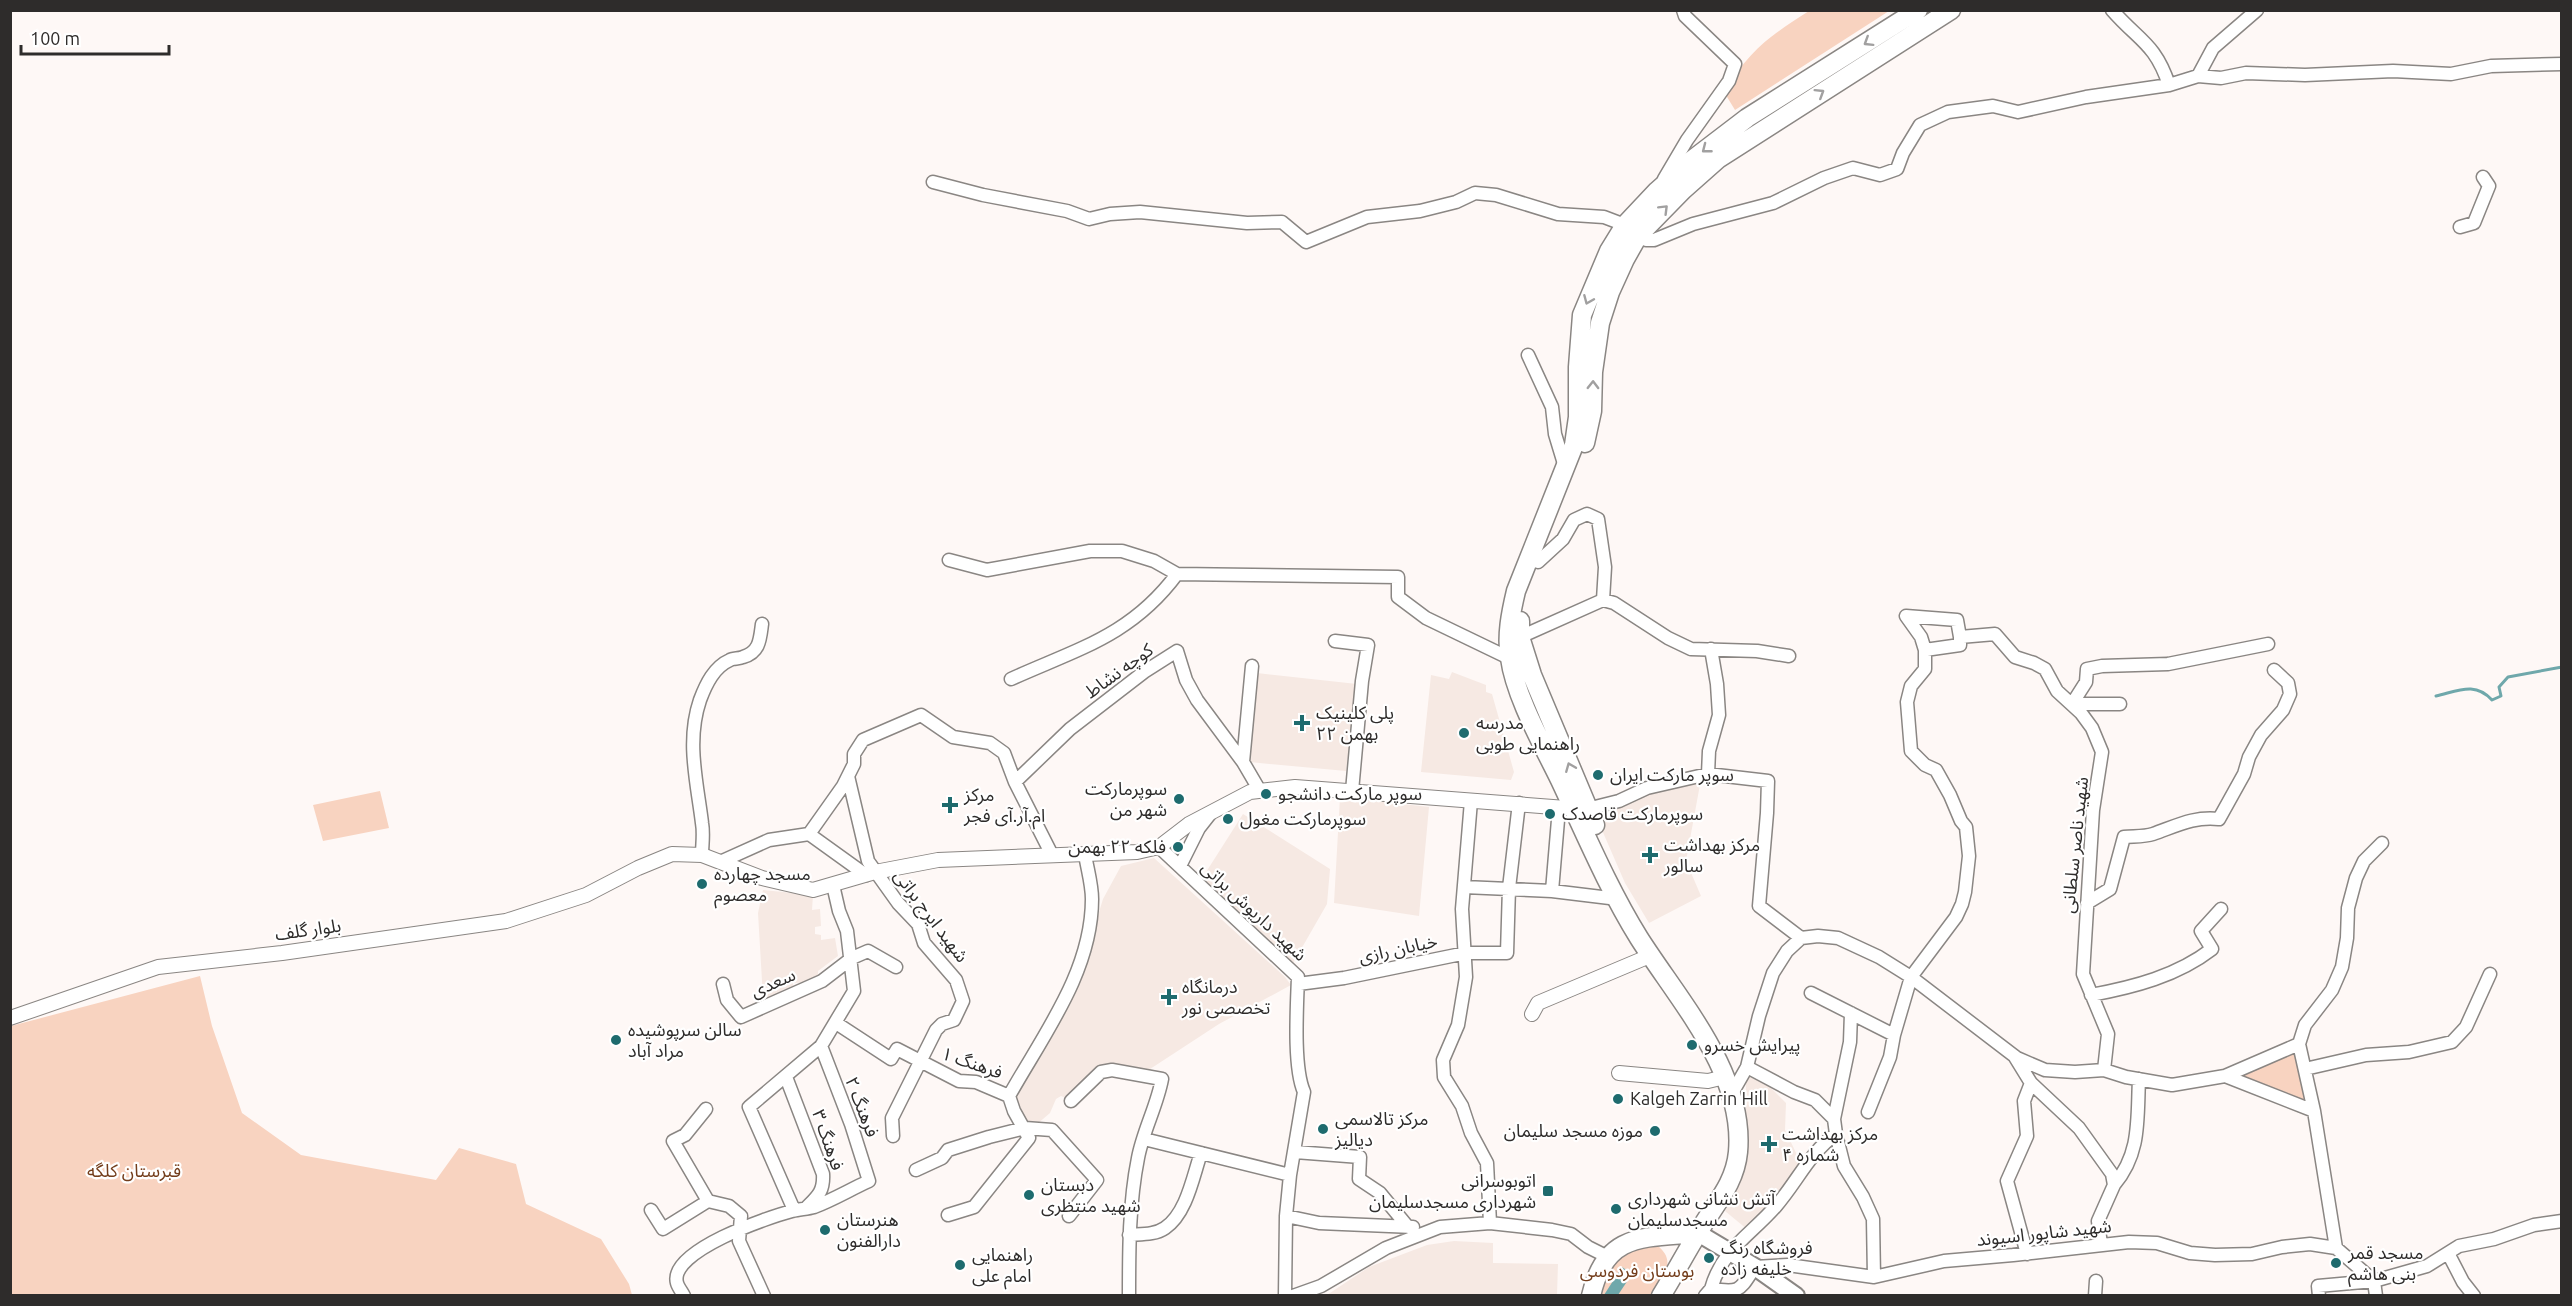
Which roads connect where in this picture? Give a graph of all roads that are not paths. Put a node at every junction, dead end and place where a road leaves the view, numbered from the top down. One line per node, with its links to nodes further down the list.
1 (1683, 10): 11 (street)
2 (1918, 10): 11 (main road, one-way to 11)
3 (1951, 10): 13 (main road, one-way to 3)
4 (2112, 10): 8 (street)
5 (2257, 10): 7 (street)
6 (2562, 64): 7 (street)
7 (2198, 76): 8 (street)
8 (2169, 85): 13 (street)
9 (2483, 177): 12 (street)
10 (933, 182): 13 (street)
11 (1657, 191): 13 (main road)
12 (2460, 227)
13 (1632, 230): 15 (main road, one-way to 15); 17 (main road, one-way to 13)
14 (1528, 355): 15 (street)
15 (1565, 467): 17 (main road)
16 (949, 560): 18 (street)
17 (1532, 567): 19 (street); 21 (main road); 28 (main road)
18 (1177, 574): 28 (street); 31 (street)
19 (1603, 600): 21 (street); 25 (street)
20 (762, 624): 49 (street)
21 (1520, 637): 32 (main road)
22 (1960, 637): 26 (street); 26 (street); 34 (street, شهید ناصر سلطانی)
23 (1335, 641): 40 (street)
24 (2268, 644): 34 (street)
25 (1711, 649): 27 (street); 36 (street)
26 (1925, 650): 67 (street)
27 (1789, 656)
28 (1509, 658): 32 (main road)
29 (1252, 666): 35 (street)
30 (2274, 670): 59 (street)
31 (1011, 679)
32 (1524, 679): 44 (main road)
33 (2120, 704): 34 (street)
34 (2072, 705): 59 (street, شهید ناصر سلطانی)
35 (1243, 762): 38 (street, کوچه نشاط); 39 (street, کوچه نشاط)
36 (1708, 774): 44 (street); 61 (street)
37 (848, 776): 38 (street); 45 (street); 53 (street)
38 (1015, 783): 50 (street)
39 (1260, 791): 40 (street); 43 (street)
40 (1352, 791): 41 (street)
41 (1471, 801): 42 (street); 55 (street)
42 (1519, 803): 44 (street); 56 (street)
43 (1214, 808): 47 (street); 52 (street)
44 (1573, 808): 57 (street); 58 (main road); 63 (main road)
45 (809, 834): 51 (street); 53 (street)
46 (2382, 843): 77 (street)
47 (1159, 846): 48 (street, بلوار گلف); 52 (street, شهید داریوش براتی)
48 (1085, 854): 50 (street, بلوار گلف); 91 (street)
49 (702, 855): 51 (street, بلوار گلف); 74 (street, بلوار گلف)
50 (1052, 855): 53 (street, بلوار گلف)
51 (720, 862): 54 (street, بلوار گلف)
52 (1179, 866): 69 (street, شهید داریوش براتی)
53 (871, 873): 54 (street, بلوار گلف); 80 (street, شهید ایرج براتی)
54 (833, 885): 64 (street)
55 (1464, 887): 56 (street); 62 (street)
56 (1509, 888): 57 (street); 62 (street, خیابان رازی)
57 (1552, 891): 58 (street)
58 (1618, 899): 63 (main road)
59 (2087, 903): 71 (street, شهید ناصر سلطانی)
60 (2221, 909): 71 (street)
61 (1801, 938): 67 (street); 81 (street)
62 (1466, 953): 69 (street, خیابان رازی); 113 (street)
63 (1652, 955): 73 (street); 87 (main road)
64 (852, 958): 65 (street); 68 (street, سعدی); 75 (street)
65 (896, 967)
66 (2490, 974): 82 (street)
67 (1911, 977): 76 (street); 79 (street)
68 (723, 984)
69 (1298, 984): 101 (street, شهید داریوش براتی)
70 (1811, 993): 72 (street)
71 (2091, 995): 83 (street, شهید ناصر سلطانی)
72 (1851, 1013): 76 (street); 96 (street)
73 (1532, 1014)
74 (10, 1018)
75 (836, 1023): 78 (street); 80 (street, فرهنگ ۱)
76 (1894, 1035): 95 (street)
77 (2299, 1044): 82 (street); 85 (street)
78 (820, 1046): 86 (street); 108 (street, فرهنگ ۲)
79 (2015, 1056): 83 (street); 89 (street)
80 (920, 1063): 91 (street, فرهنگ ۱); 99 (street, شهید ایرج براتی)
81 (1747, 1067): 90 (street); 96 (street)
82 (2305, 1069): 94 (street)
83 (2103, 1070): 88 (street)
84 (1618, 1073): 87 (street)
85 (2225, 1076): 88 (street); 94 (street)
86 (786, 1077): 108 (street, فرهنگ ۳); 108 (street)
87 (1725, 1077): 90 (main road)
88 (2139, 1079): 105 (street)
89 (2031, 1083): 105 (street); 124 (street)
90 (1731, 1095): 117 (main road)
91 (1009, 1096): 97 (street)
92 (1071, 1101): 100 (street)
93 (706, 1109): 106 (street)
94 (2314, 1111): 121 (street)
95 (1868, 1112)
96 (1834, 1119): 98 (street)
97 (1025, 1128): 103 (street); 109 (street); 110 (street)
98 (1836, 1134): 122 (street); 128 (street)
99 (892, 1136)
100 (1144, 1139): 102 (street); 118 (street)
101 (1295, 1152): 104 (street, شهید داریوش براتی); 115 (street)
102 (1201, 1153): 104 (street); 118 (street)
103 (915, 1170)
104 (1290, 1174): 111 (street, شهید داریوش براتی)
105 (2114, 1185): 120 (street)
106 (708, 1201): 107 (street); 114 (street)
107 (651, 1210)
108 (800, 1210): 114 (street)
109 (948, 1215)
110 (1069, 1216)
111 (1286, 1216): 115 (street); 136 (street, شهید داریوش براتی)
112 (2562, 1221): 123 (street)
113 (1490, 1222): 116 (street); 125 (street)
114 (742, 1227): 133 (street); 134 (street)
115 (1413, 1227): 116 (street)
116 (1440, 1227): 137 (street)
117 (1698, 1233): 119 (main road); 122 (main road); 127 (main road)
118 (1129, 1235): 135 (street)
119 (1662, 1236): 125 (main road); 127 (main road)
120 (2101, 1245): 121 (street, شهید شاپور اسیوند); 124 (street, شهید شاپور اسیوند)
121 (2336, 1248): 130 (street)
122 (1731, 1251): 126 (main road); 132 (street)
123 (2448, 1253): 130 (street); 143 (street)
124 (2027, 1254): 128 (street, شهید شاپور اسیوند)
125 (1608, 1257): 138 (main road)
126 (1755, 1267): 128 (street, شهید شاپور اسیوند); 132 (street); 140 (main road)
127 (1677, 1269): 139 (main road)
128 (1874, 1277)
129 (2096, 1281): 141 (street)
130 (2374, 1281): 131 (street); 142 (street)
131 (2318, 1291)
132 (1708, 1292)
133 (684, 1296)
134 (764, 1296)
135 (1129, 1296)
136 (1285, 1296)
137 (1293, 1296)
138 (1591, 1296)
139 (1661, 1296)
140 (1796, 1296)
141 (2095, 1296)
142 (2376, 1296)
143 (2475, 1296)

